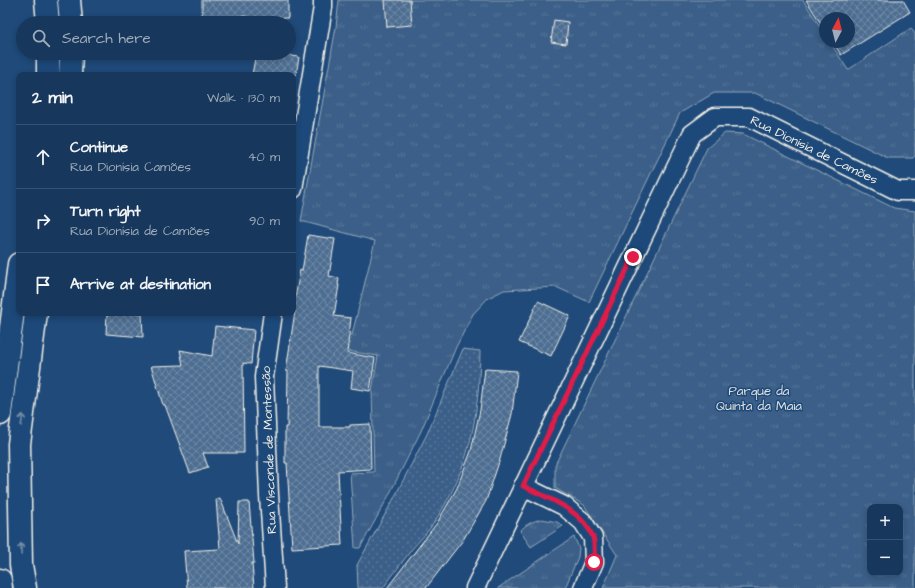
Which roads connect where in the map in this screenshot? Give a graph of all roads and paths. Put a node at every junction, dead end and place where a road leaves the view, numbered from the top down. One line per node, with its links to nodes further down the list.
1 (46, 0): 3 (main road)
2 (323, 0): 8 (street)
3 (47, 16)
4 (48, 60): 6 (main road)
5 (71, 60): 7 (main road)
6 (48, 72)
7 (70, 72)
8 (296, 171)
9 (915, 191): 14 (street, Rua Dionísia de Camões)
10 (16, 288): 13 (main road)
11 (36, 316): 17 (main road, one-way to 11)
12 (273, 316): 18 (street, Rua Visconde de Montessão)
13 (0, 414)
14 (523, 486): 19 (street, Rua Dionísia de Camões); 20 (street)
15 (0, 580): 16 (main road)
16 (1, 588)
17 (25, 588)
18 (275, 588)
19 (475, 588)
20 (583, 588)

